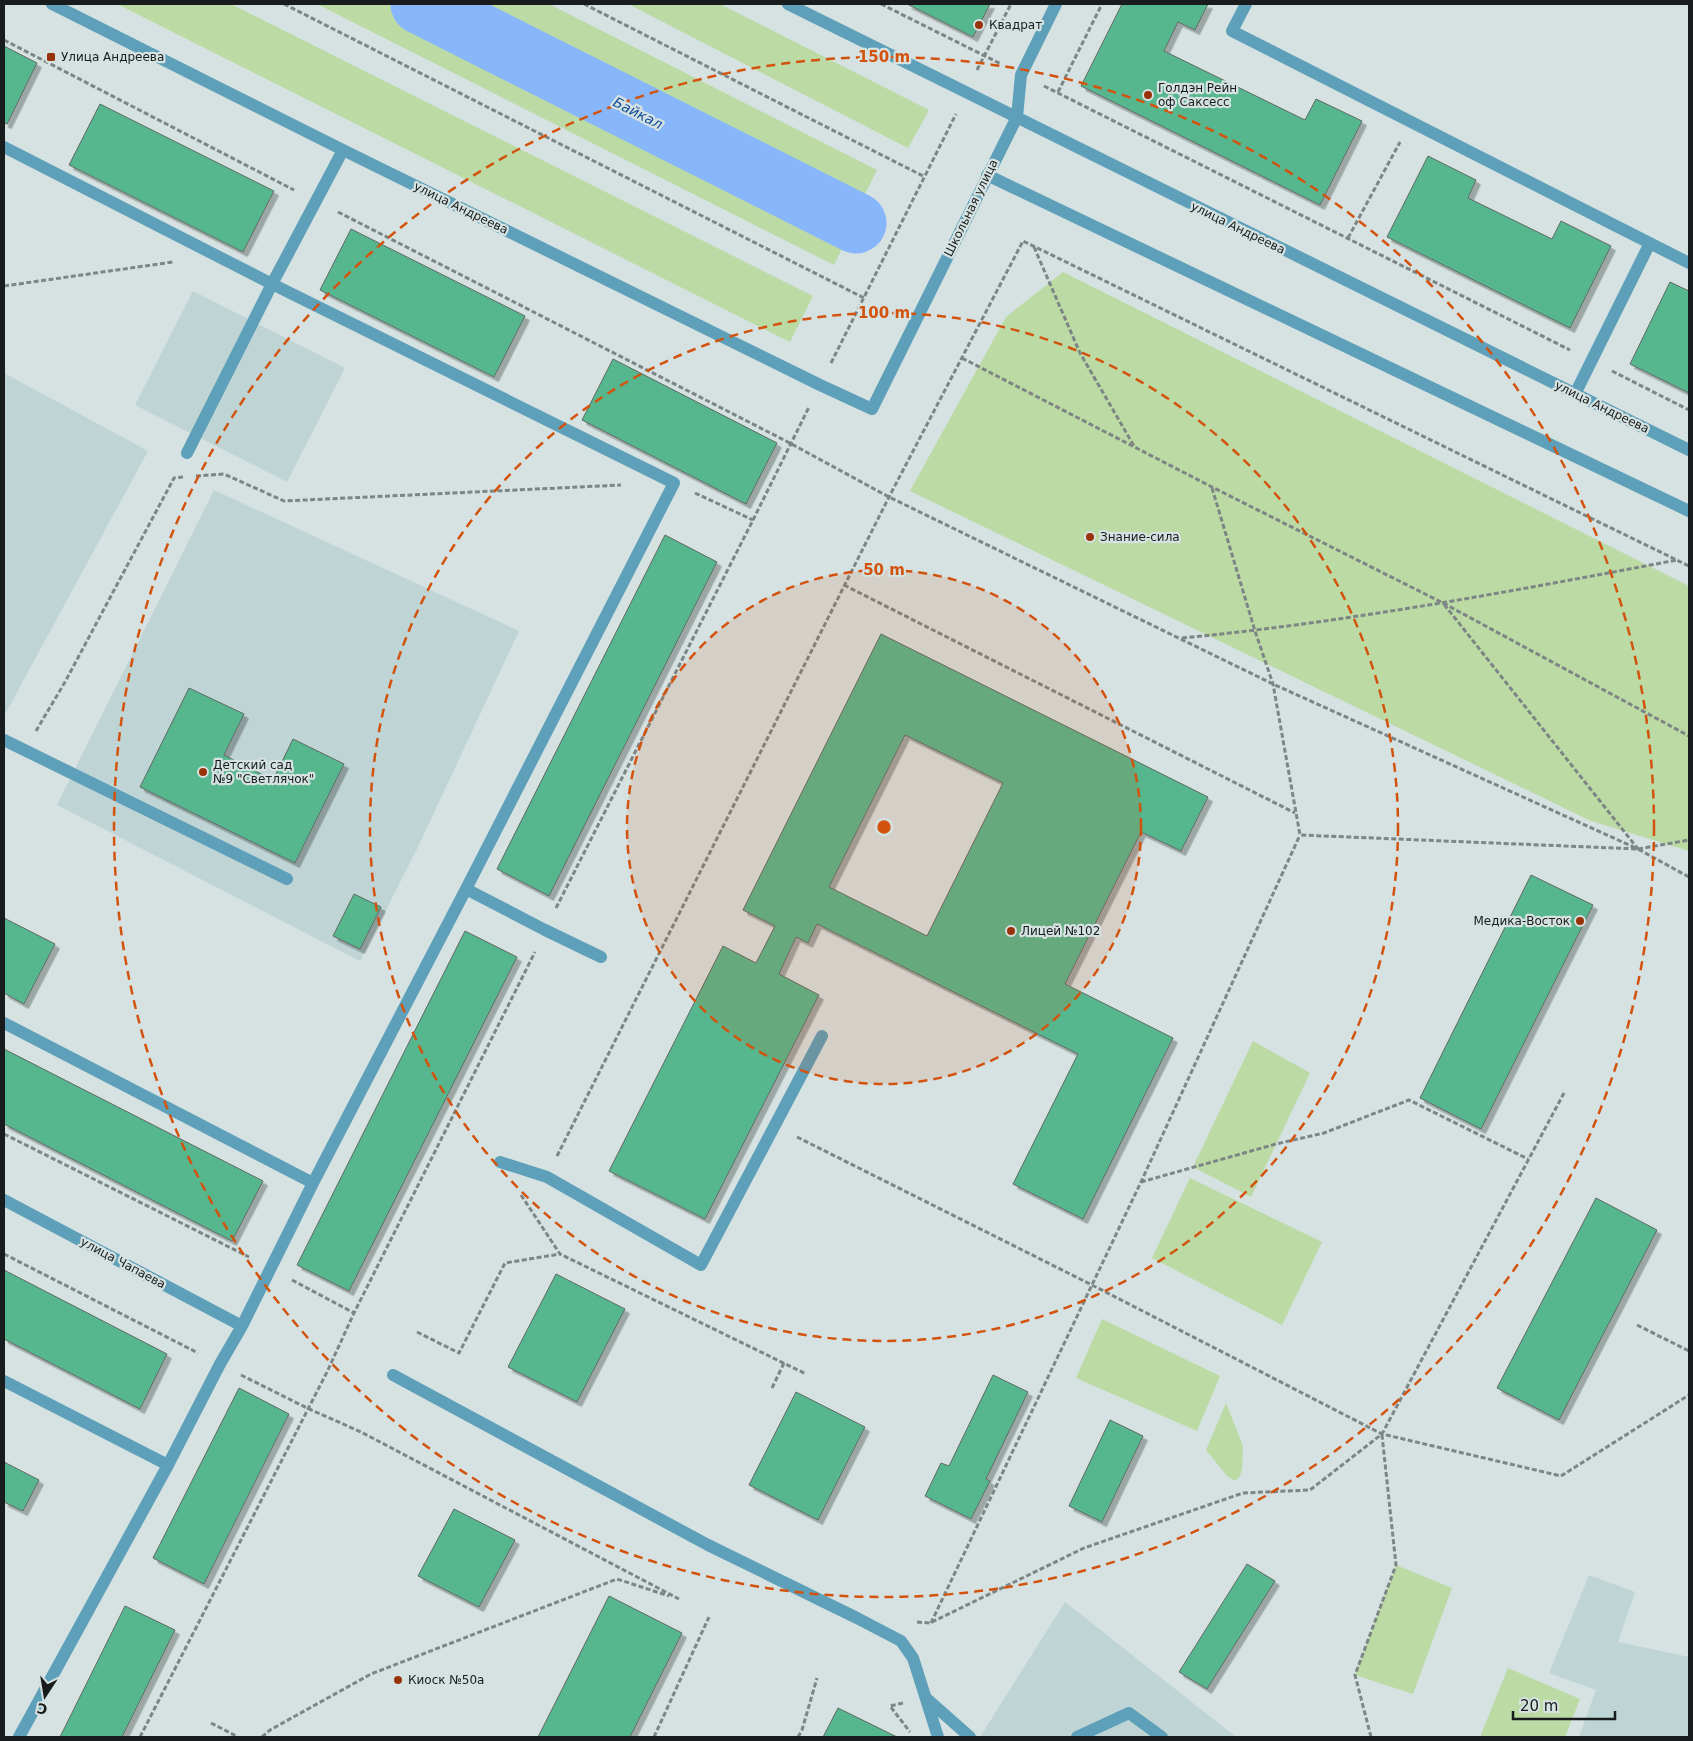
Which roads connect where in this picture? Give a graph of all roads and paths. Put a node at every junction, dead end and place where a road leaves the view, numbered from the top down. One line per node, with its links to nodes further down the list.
1 (52, 4): 18 (street, улица Андреева)
2 (284, 4): 29 (path)
3 (584, 4): 20 (path)
4 (788, 4): 14 (street, улица Андреева)
5 (881, 4): 11 (path)
6 (1011, 4): 11 (path)
7 (1056, 4): 12 (street, Школьная улица)
8 (1102, 4): 13 (path)
9 (1246, 4): 16 (street)
10 (4, 40): 21 (path)
11 (985, 56): 12 (path); 14 (path)
12 (1021, 75): 13 (path); 15 (street, Школьная улица)
13 (1058, 92): 22 (path)
14 (966, 93): 15 (street, улица Андреева); 20 (path)
15 (1017, 117): 19 (street, Школьная улица); 33 (street, улица Андреева)
16 (1410, 121): 22 (path); 23 (street)
17 (4, 147): 25 (street)
18 (343, 150): 21 (street); 32 (street, улица Андреева)
19 (987, 175): 34 (street, Школьная улица); 44 (street)
20 (925, 177): 29 (path)
21 (316, 201): 27 (street); 36 (path)
22 (1348, 238): 31 (path)
23 (1650, 243): 26 (street); 31 (street)
24 (1034, 247): 30 (path); 37 (path); 46 (path)
25 (216, 256): 27 (street); 28 (path)
26 (1689, 263)
27 (272, 284): 39 (street); 40 (street)
28 (4, 286)
29 (864, 298): 32 (path)
30 (962, 358): 37 (path); 43 (path)
31 (1592, 361): 33 (street); 35 (path)
32 (820, 385): 34 (street, улица Андреева); 36 (path)
33 (1575, 394): 38 (street, улица Андреева)
34 (872, 409)
35 (1689, 410)
36 (790, 444): 43 (path); 45 (path)
37 (1134, 447): 42 (path)
38 (1689, 450)
39 (187, 453)
40 (674, 482): 45 (path); 62 (street)
41 (624, 485): 55 (path)
42 (1212, 487): 49 (path); 50 (path)
43 (889, 497): 48 (path); 51 (path)
44 (1689, 511)
45 (753, 520): 63 (path)
46 (1678, 560): 47 (path); 49 (path)
47 (1689, 566)
48 (844, 586): 56 (path); 72 (path)
49 (1443, 604): 50 (path); 53 (path); 59 (path)
50 (1255, 631): 51 (path); 52 (path)
51 (1181, 638): 52 (path)
52 (1273, 684): 56 (path); 59 (path)
53 (1689, 736)
54 (4, 740): 55 (street)
55 (24, 751): 61 (street)
56 (1295, 813): 57 (path)
57 (1300, 835): 59 (path); 73 (path)
58 (1689, 840): 59 (path)
59 (1638, 849): 60 (path)
60 (1689, 877)
61 (288, 879)
62 (466, 889): 63 (street); 74 (street)
63 (545, 930): 64 (street); 80 (path)
64 (601, 957)
65 (4, 1023): 74 (street)
66 (822, 1036): 68 (street)
67 (1564, 1093): 70 (path)
68 (775, 1126): 72 (street); 79 (path)
69 (4, 1134): 78 (path)
70 (1528, 1159): 73 (path); 93 (path)
71 (500, 1162): 72 (street); 77 (path)
72 (547, 1177)
73 (1141, 1182): 79 (path)
74 (313, 1183): 78 (street)
75 (4, 1200): 82 (street, улица Чапаева)
76 (4, 1254): 86 (path)
77 (560, 1254): 83 (path); 85 (path)
78 (270, 1268): 80 (path); 82 (street)
79 (1092, 1285): 93 (path); 97 (path)
80 (354, 1313): 92 (path)
81 (1637, 1325): 84 (path)
82 (242, 1326): 86 (street)
83 (416, 1332)
84 (1689, 1351)
85 (784, 1363): 87 (path); 90 (path)
86 (220, 1364): 92 (path); 94 (street)
87 (806, 1374)
88 (393, 1375): 99 (street)
89 (4, 1382): 94 (street)
90 (772, 1388)
91 (1689, 1395): 93 (path)
92 (307, 1408): 103 (path); 105 (path)
93 (1382, 1434): 97 (path); 113 (path)
94 (168, 1465): 102 (street)
95 (709, 1617): 106 (path)
96 (912, 1622): 97 (path)
97 (930, 1624)
98 (817, 1678): 107 (path)
99 (926, 1698): 109 (street); 110 (street)
100 (890, 1706): 108 (path)
101 (211, 1722): 104 (path)
102 (18, 1737)
103 (140, 1737)
104 (238, 1737)
105 (262, 1737)
106 (654, 1737)
107 (798, 1737)
108 (913, 1737)
109 (938, 1737)
110 (970, 1737)
111 (1078, 1737): 112 (street)
112 (1162, 1737)
113 (1371, 1737)

